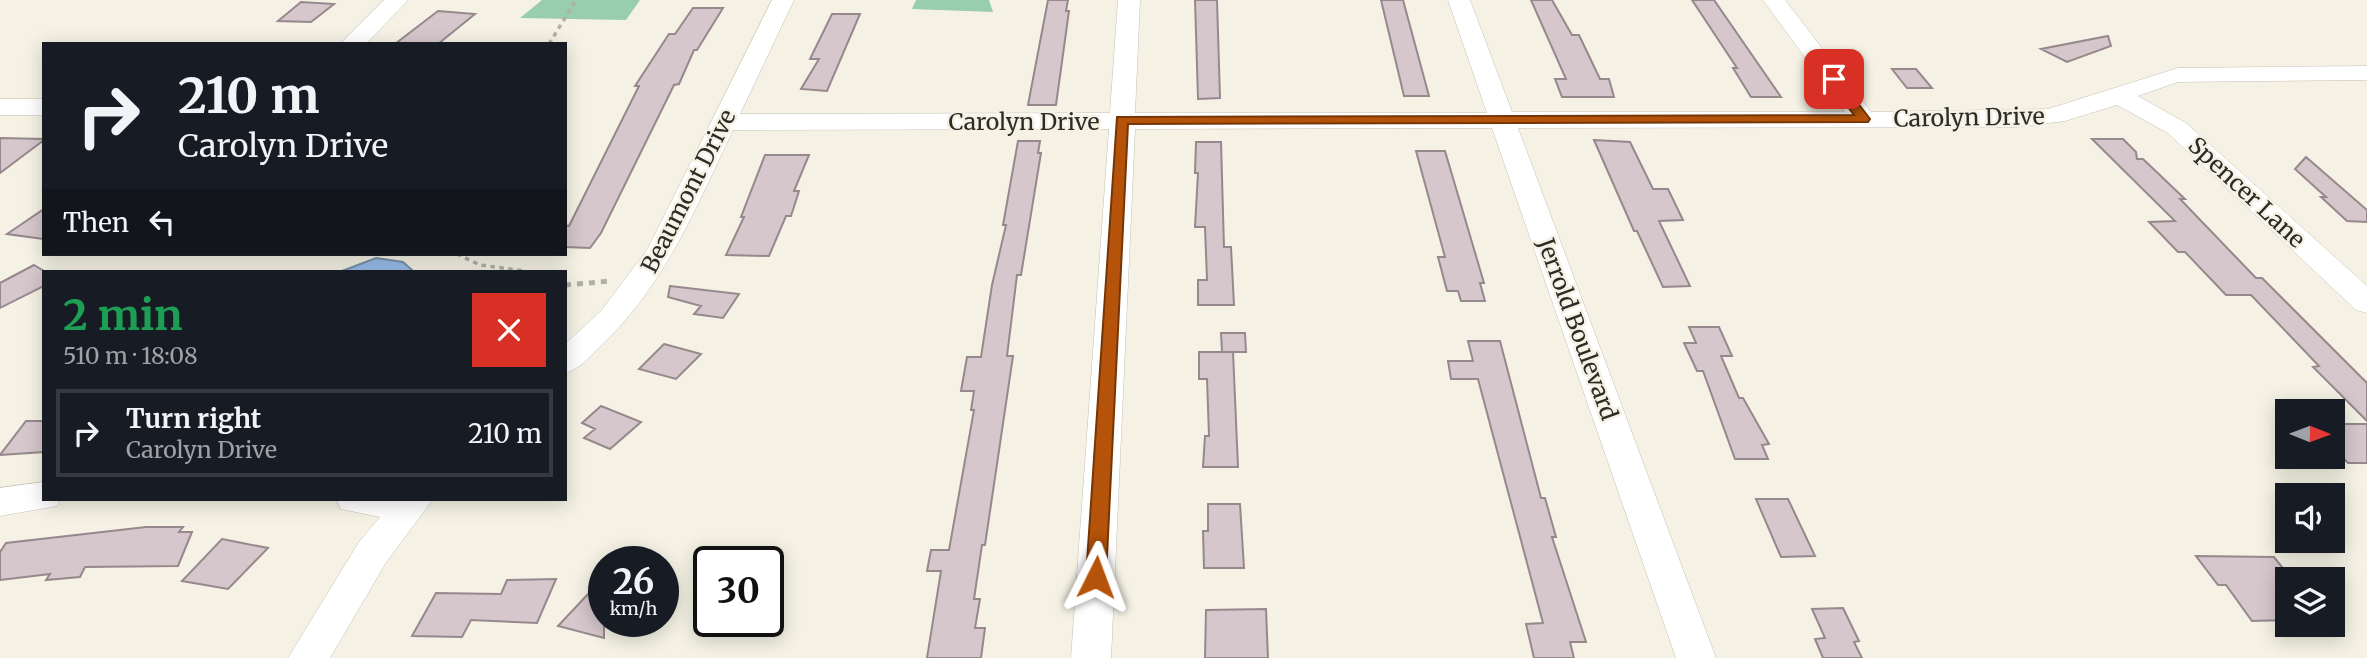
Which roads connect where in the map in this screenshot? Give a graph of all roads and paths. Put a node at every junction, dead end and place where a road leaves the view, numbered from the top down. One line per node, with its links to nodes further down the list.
1 (397, 0): 7 (street)
2 (576, 0): 8 (path)
3 (783, 0): 16 (street, Beaumont Drive)
4 (1129, 0): 14 (street)
5 (1460, 0): 15 (street, Jerrold Boulevard)
6 (1774, 0): 13 (street)
7 (354, 42)
8 (551, 42)
9 (2367, 73): 10 (street, Carolyn Drive)
10 (2118, 95): 13 (street, Carolyn Drive); 21 (street, Spencer Lane)
11 (0, 107): 12 (street)
12 (42, 107)
13 (1863, 119): 15 (street, Carolyn Drive)
14 (1122, 120): 15 (street, Carolyn Drive); 16 (street, Carolyn Drive); 28 (street)
15 (1502, 120): 29 (street, Jerrold Boulevard)
16 (724, 122): 19 (street, Beaumont Drive)
17 (461, 256): 18 (path)
18 (518, 270)
19 (640, 284): 20 (path); 22 (street, Beaumont Drive)
20 (567, 285)
21 (2367, 303)
22 (567, 360)
23 (42, 496): 25 (street)
24 (382, 501): 26 (street)
25 (0, 502)
26 (411, 503): 27 (street)
27 (308, 658)
28 (1091, 658)
29 (1696, 658)

